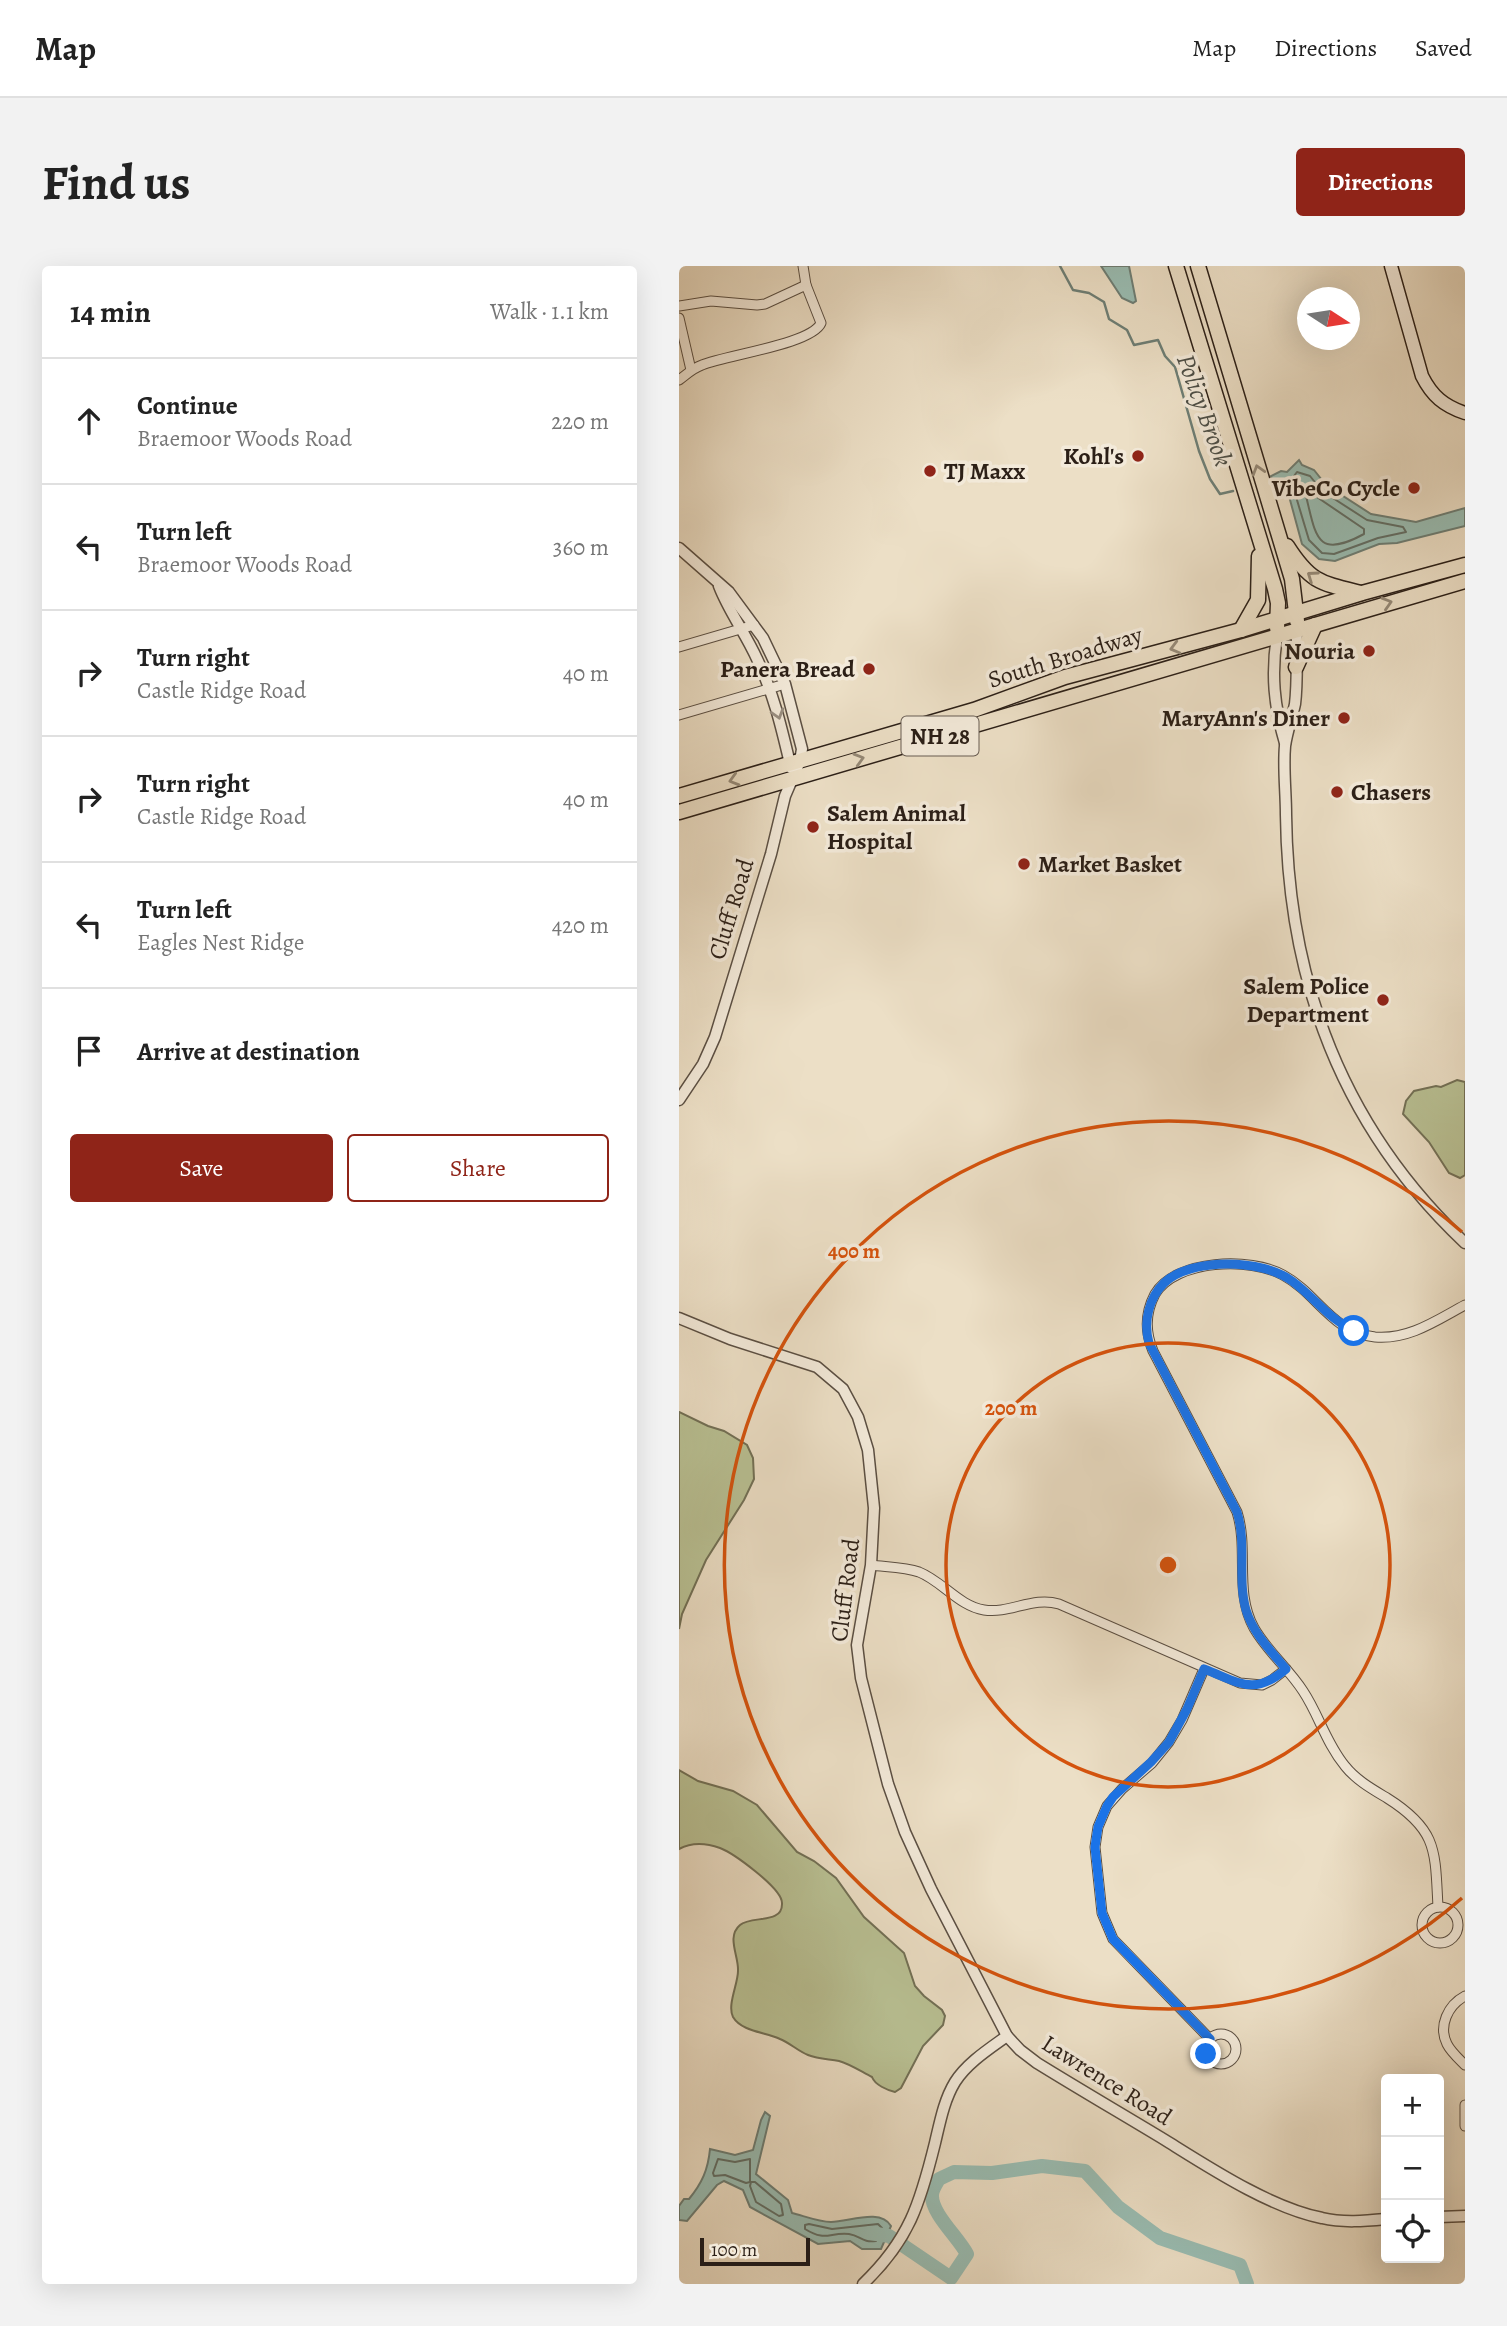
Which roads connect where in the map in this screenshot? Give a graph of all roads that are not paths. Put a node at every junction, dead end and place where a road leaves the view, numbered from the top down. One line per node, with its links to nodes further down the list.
1 (803, 266): 6 (street)
2 (1176, 266): 13 (main road)
3 (1198, 266): 7 (main road)
4 (1210, 266): 7 (main road)
5 (1391, 266): 12 (main road)
6 (806, 285): 8 (street); 10 (street)
7 (1209, 302): 14 (main road, one-way to 7)
8 (679, 306)
9 (679, 318): 10 (street)
10 (691, 370): 11 (street)
11 (679, 380)
12 (1460, 410)
13 (1257, 534): 21 (main road); 25 (main road)
14 (1278, 535): 19 (main road, one-way to 14); 20 (main road)
15 (679, 548): 18 (street)
16 (1465, 565): 19 (main road, South Broadway / NH 28)
17 (1465, 581): 23 (main road, South Broadway / NH 28, one-way to 17)
18 (719, 585): 22 (street); 24 (street)
19 (1362, 593): 20 (main road, South Broadway / NH 28)
20 (1297, 614): 21 (main road, South Broadway / NH 28); 26 (main road)
21 (1278, 620): 25 (main road, South Broadway / NH 28); 27 (main road)
22 (754, 625): 24 (street); 30 (street)
23 (1315, 625): 26 (main road, South Broadway / NH 28); 29 (main road)
24 (741, 629): 28 (street); 31 (street)
25 (1241, 630): 34 (main road, South Broadway / NH 28, one-way to 34)
26 (1297, 630): 27 (main road, South Broadway / NH 28); 29 (street)
27 (1277, 636): 33 (street); 34 (main road, South Broadway / NH 28, one-way to 27)
28 (679, 647)
29 (1296, 667): 33 (street)
30 (785, 684): 31 (street); 34 (street)
31 (770, 689): 32 (street); 34 (street, one-way to 34)
32 (679, 715)
33 (1285, 745): 38 (street)
34 (794, 768): 35 (main road, South Broadway / NH 28, one-way to 35); 36 (main road, South Broadway / NH 28); 37 (street, Cluff Road)
35 (679, 796)
36 (679, 812)
37 (679, 1100)
38 (1465, 1243)
39 (1465, 1305): 43 (street)
40 (679, 1318): 41 (street, Cluff Road)
41 (871, 1565): 42 (street); 46 (street, Cluff Road)
42 (1204, 1669): 43 (street); 47 (street)
43 (1286, 1669): 44 (street)
44 (1438, 1907): 44 (street)
45 (1465, 1996): 48 (street)
46 (1007, 2036): 53 (street, Lawrence Road); 54 (street, Lawrence Road)
47 (1210, 2039)
48 (1465, 2065)
49 (1465, 2105): 50 (street)
50 (1465, 2126)
51 (1465, 2216): 52 (street)
52 (1444, 2217)
53 (1381, 2220)
54 (863, 2284)

